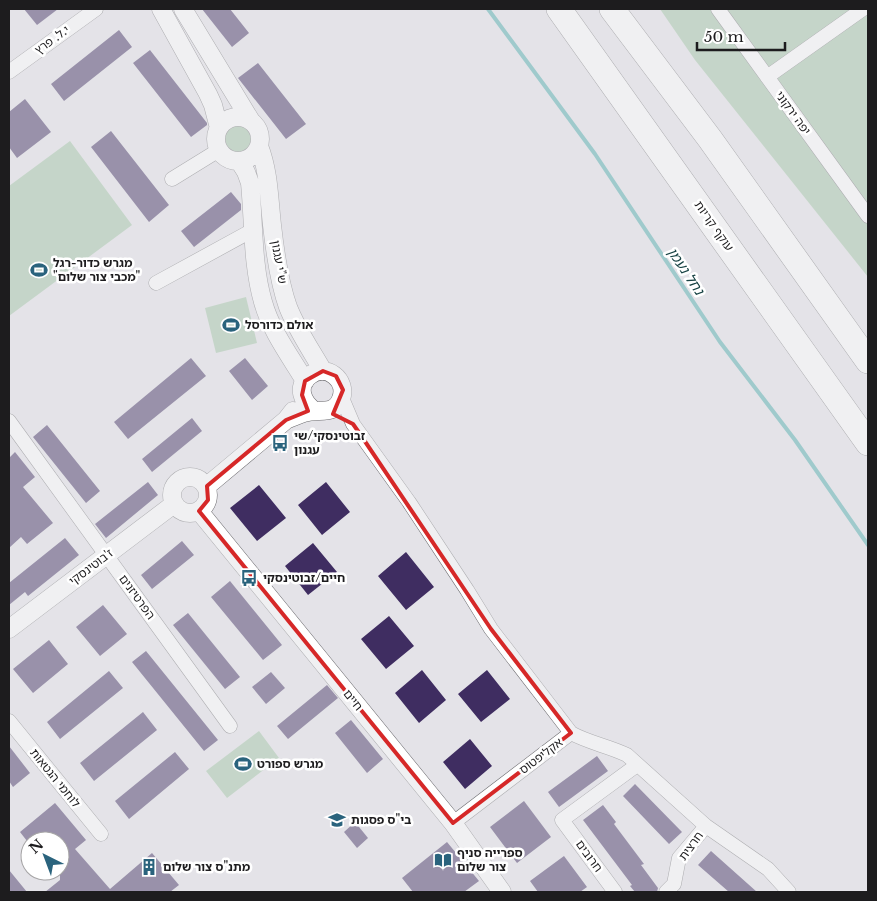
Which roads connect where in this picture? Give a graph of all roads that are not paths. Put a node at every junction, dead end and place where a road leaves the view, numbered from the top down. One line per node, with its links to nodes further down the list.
1 (96, 9): 9 (street, י.ל. פרץ)
2 (161, 9): 12 (street)
3 (183, 9): 11 (street)
4 (559, 9): 29 (highway, עוקף קריות)
5 (612, 9): 13 (highway)
6 (632, 9): 13 (highway)
7 (718, 9): 10 (street, יפה ירקוני)
8 (863, 9): 10 (street)
9 (9, 72)
10 (767, 77): 18 (street, יפה ירקוני)
11 (251, 121): 12 (street); 14 (street)
12 (219, 128): 15 (street)
13 (710, 139): 21 (highway)
14 (259, 146): 16 (street); 22 (street, ש"י עגנון)
15 (219, 150): 16 (street); 17 (street)
16 (239, 161): 19 (street, ש"י עגנון)
17 (172, 179)
18 (868, 216)
19 (253, 230): 20 (street); 23 (street, ש"י עגנון)
20 (156, 283)
21 (868, 361)
22 (323, 371): 23 (street); 24 (street)
23 (303, 388): 25 (street); 26 (street)
24 (342, 398): 25 (street); 28 (street)
25 (321, 411): 26 (street); 28 (street)
26 (286, 420): 30 (street)
27 (9, 421): 33 (street, הפרטיזנים)
28 (353, 424): 37 (street)
29 (868, 443)
30 (207, 486): 31 (street); 32 (street)
31 (174, 504): 32 (street); 33 (street, ז'בוטינסקי)
32 (199, 511): 39 (street, חיים)
33 (106, 555): 34 (street, ז'בוטינסקי); 36 (street, הפרטיזנים)
34 (9, 628)
35 (9, 721): 41 (street, לוחמי הגטאות)
36 (230, 726)
37 (571, 733): 38 (street, אקליפטוס); 39 (street, אקליפטוס)
38 (637, 765): 40 (street, אקליפטוס); 43 (street, חרובים)
39 (453, 823): 42 (street, חיים)
40 (706, 826): 44 (street, חרצית); 45 (street, אקליפטוס)
41 (101, 834)
42 (502, 892)
43 (615, 892)
44 (666, 892)
45 (789, 892)

